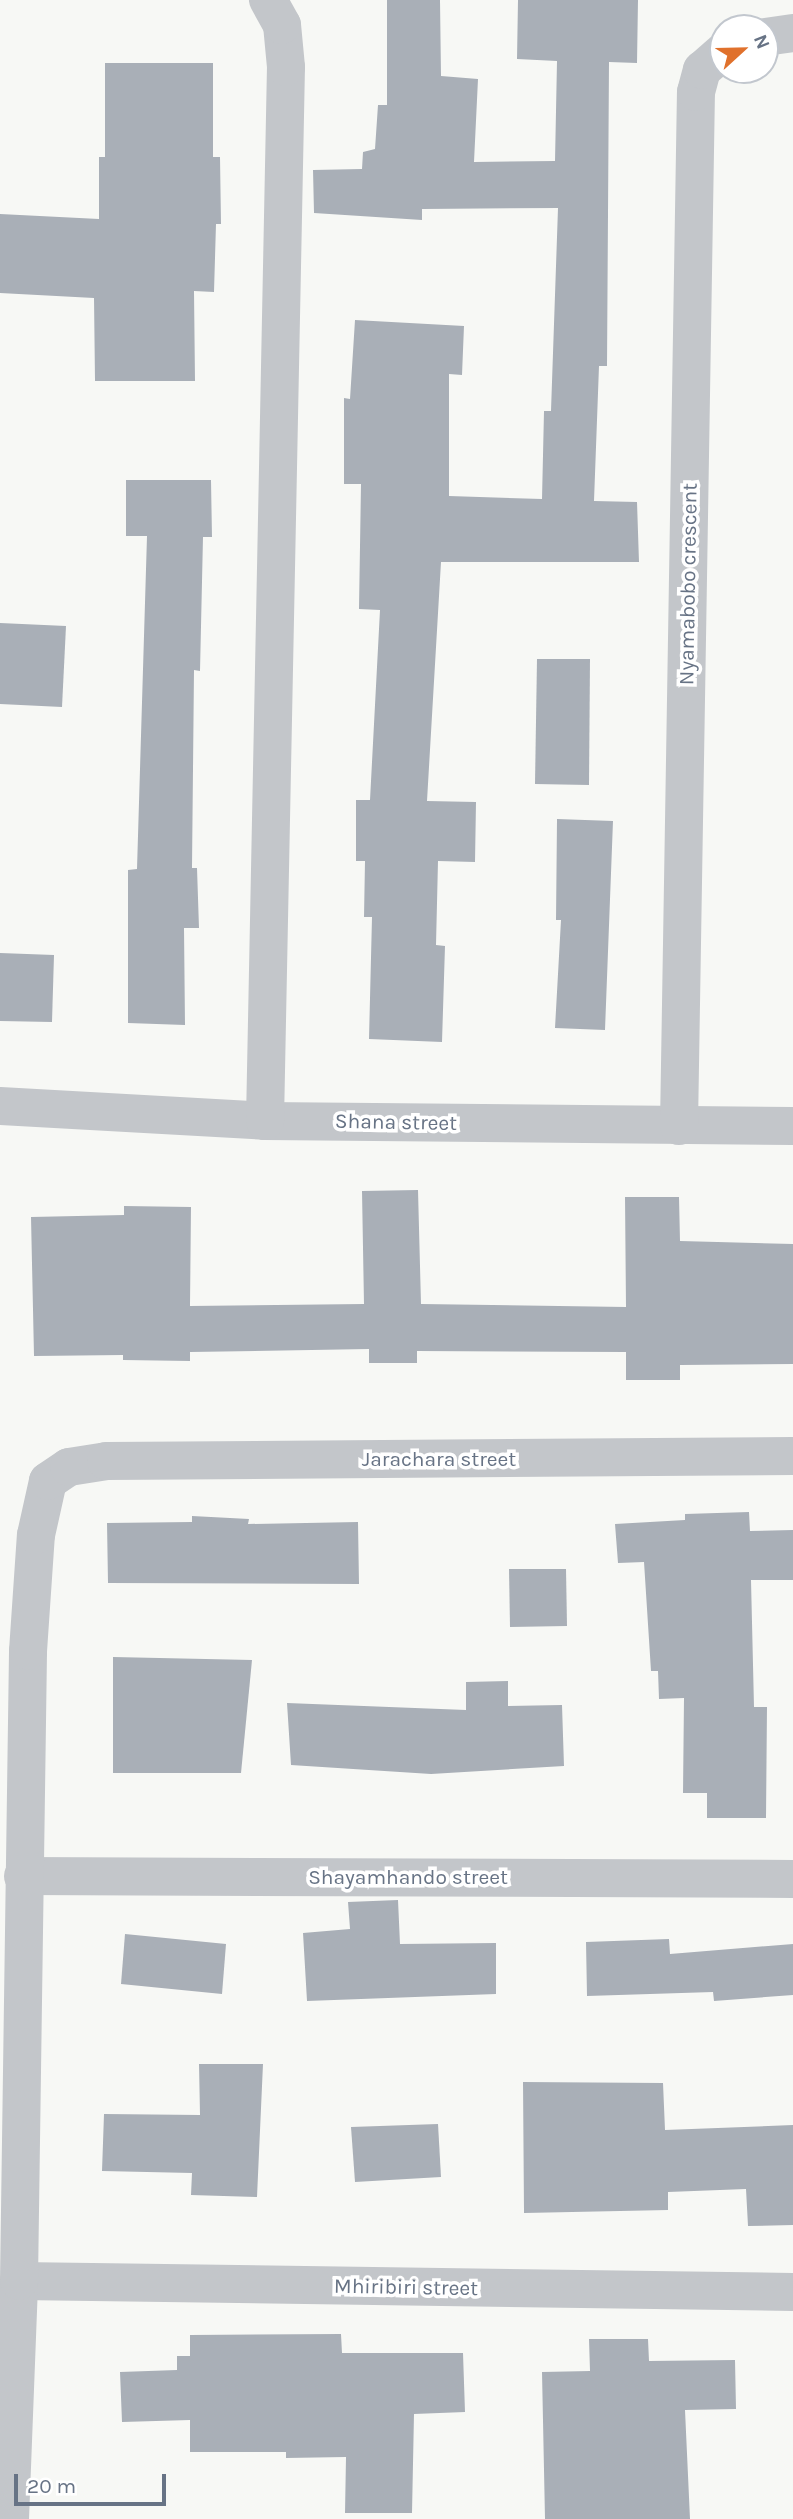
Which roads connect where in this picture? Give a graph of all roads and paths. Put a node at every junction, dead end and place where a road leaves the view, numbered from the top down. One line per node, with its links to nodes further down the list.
1 (268, 0): 4 (street)
2 (709, 64): 5 (street, Nyamabobo crescent)
3 (0, 1105): 4 (street, Shana street)
4 (265, 1121): 5 (street, Shana street)
5 (679, 1126): 6 (street, Shana street)
6 (793, 1126)
7 (793, 1456): 8 (street, Jarachara street)
8 (23, 1876): 9 (street, Shayamhando street); 10 (street)
9 (793, 1879)
10 (19, 2281): 11 (street, Mhiribiri street); 12 (street)
11 (793, 2292)
12 (5, 2461): 13 (street)
13 (10, 2519)

